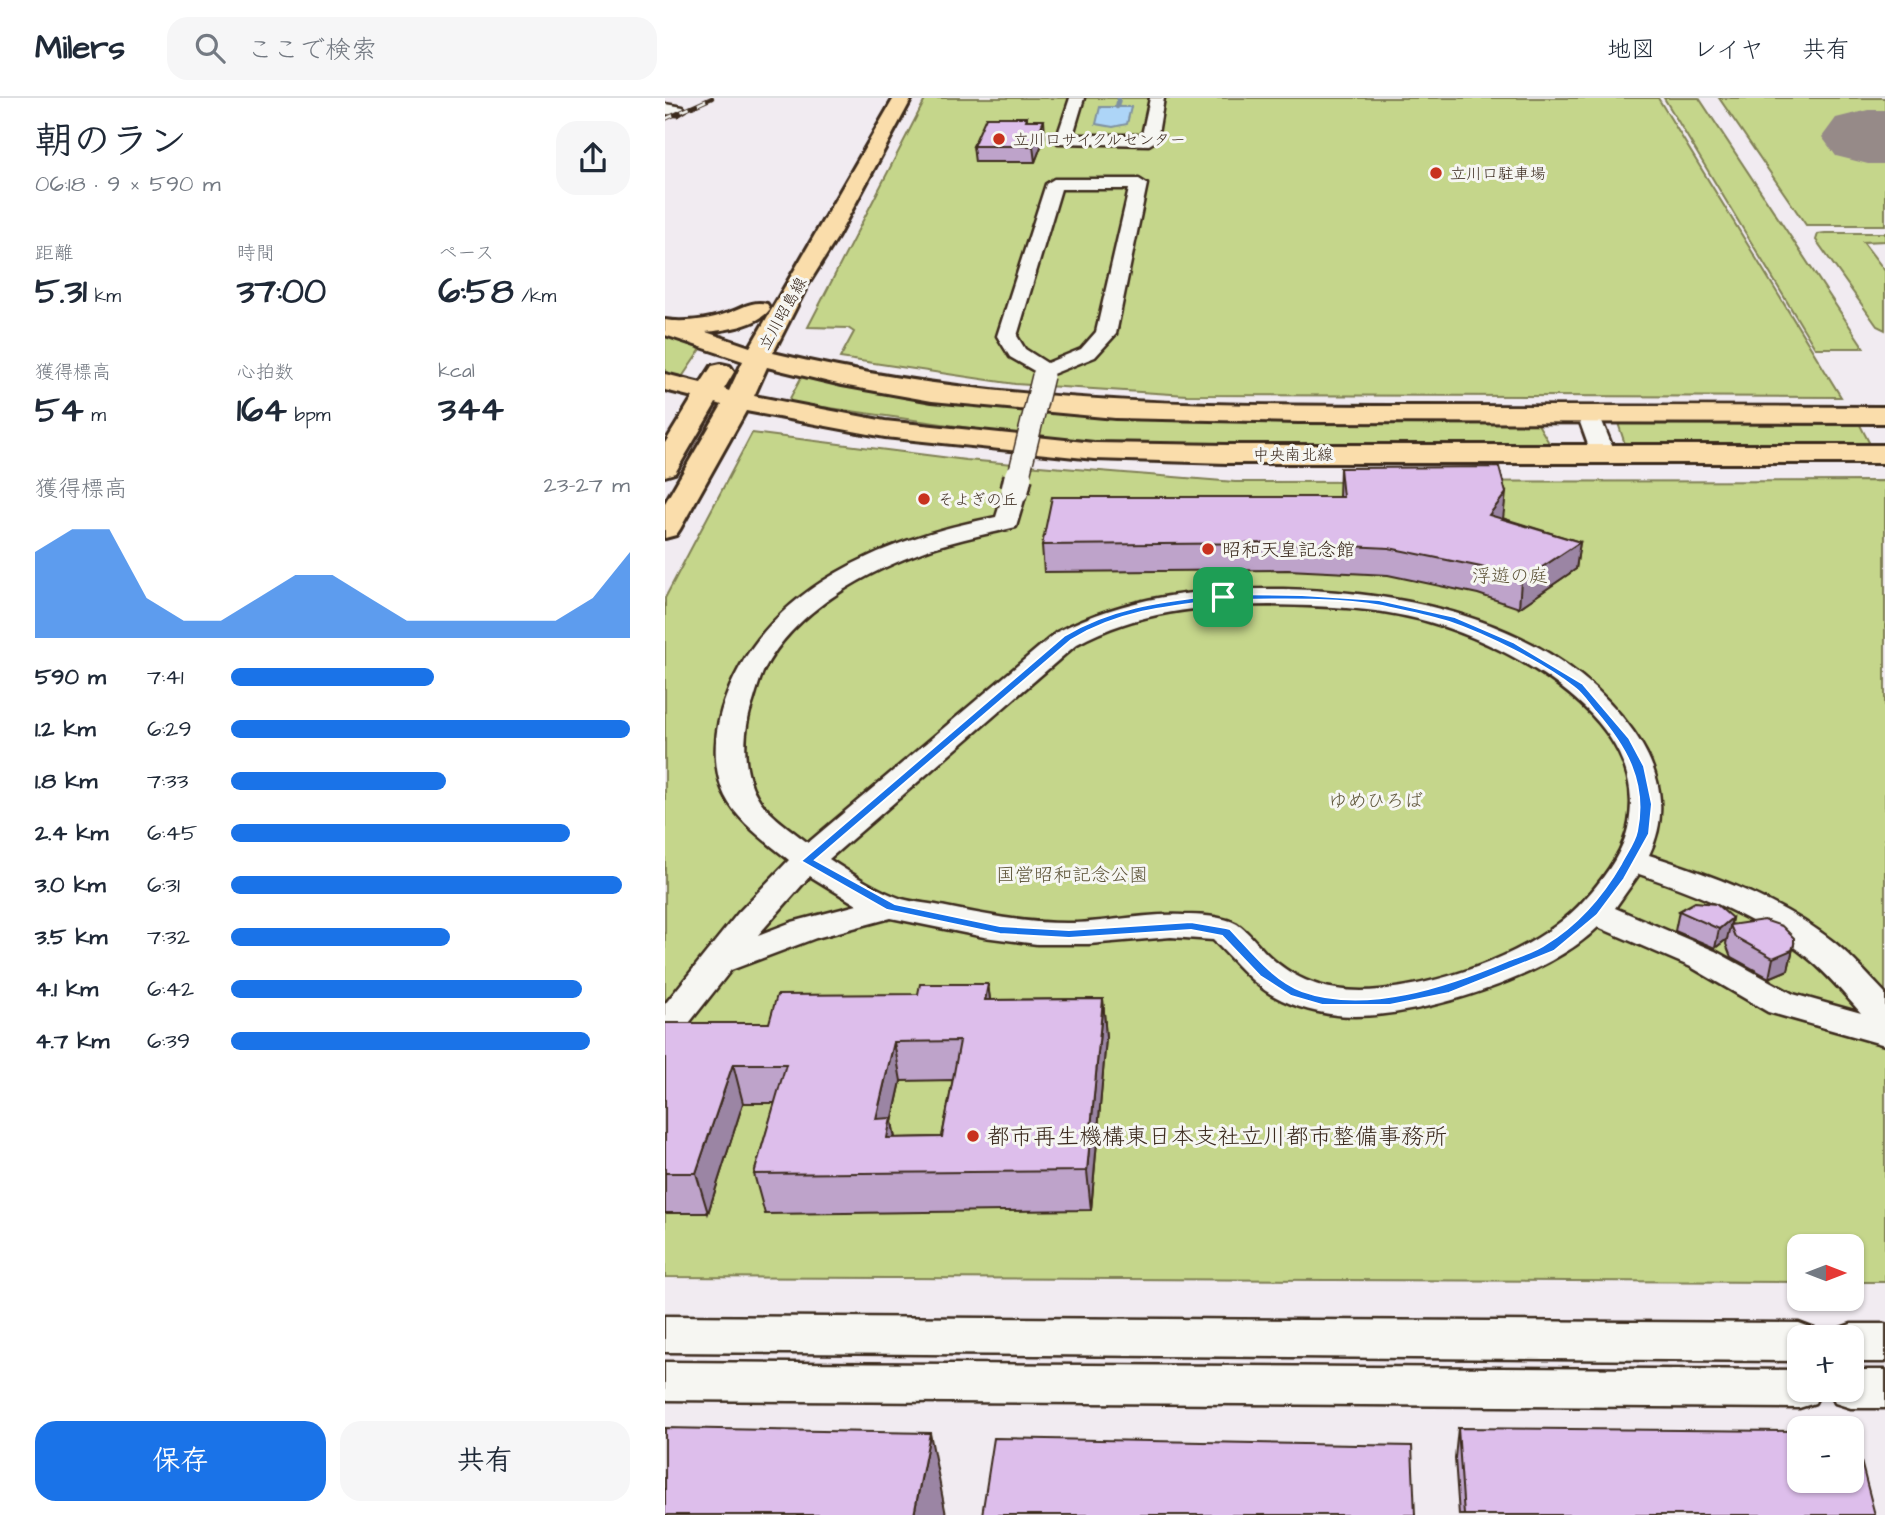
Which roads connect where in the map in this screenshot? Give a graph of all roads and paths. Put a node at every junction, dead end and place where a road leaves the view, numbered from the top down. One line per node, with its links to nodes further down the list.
1 (887, 98): 9 (main road, 立川昭島線)
2 (903, 98): 11 (main road, 立川昭島線)
3 (1077, 98): 5 (street)
4 (1157, 98): 6 (street)
5 (1085, 140): 6 (street); 8 (street)
6 (1129, 140): 7 (street)
7 (1122, 171): 8 (street); 12 (street)
8 (1072, 185): 12 (street)
9 (758, 309): 10 (main road); 11 (main road, 立川昭島線)
10 (665, 327): 11 (main road)
11 (745, 355): 14 (main road, 立川昭島線); 15 (main road, 立川昭島線); 16 (main road)
12 (1044, 374): 23 (street, bridge)
13 (665, 383): 14 (main road, 中央南北線)
14 (707, 394): 15 (main road, 中央南北線); 20 (main road, 立川昭島線)
15 (738, 401): 18 (main road, 中央南北線); 21 (main road, 立川昭島線)
16 (1588, 414): 17 (main road); 18 (street)
17 (1885, 415)
18 (1603, 453): 19 (main road, 中央南北線)
19 (1885, 454)
20 (665, 467)
21 (665, 529)
22 (1629, 859): 23 (street); 25 (street); 27 (street)
23 (807, 861): 24 (street); 26 (street)
24 (891, 907): 25 (street); 26 (street)
25 (1593, 912): 29 (street)
26 (718, 962): 28 (street)
27 (1885, 1014)
28 (665, 1028)
29 (1885, 1032)
30 (665, 1334): 31 (street)
31 (1787, 1342)
32 (1864, 1343): 33 (street)
33 (1885, 1343)
34 (665, 1381): 35 (street)
35 (1787, 1389)
36 (1864, 1389): 37 (street)
37 (1885, 1389)

